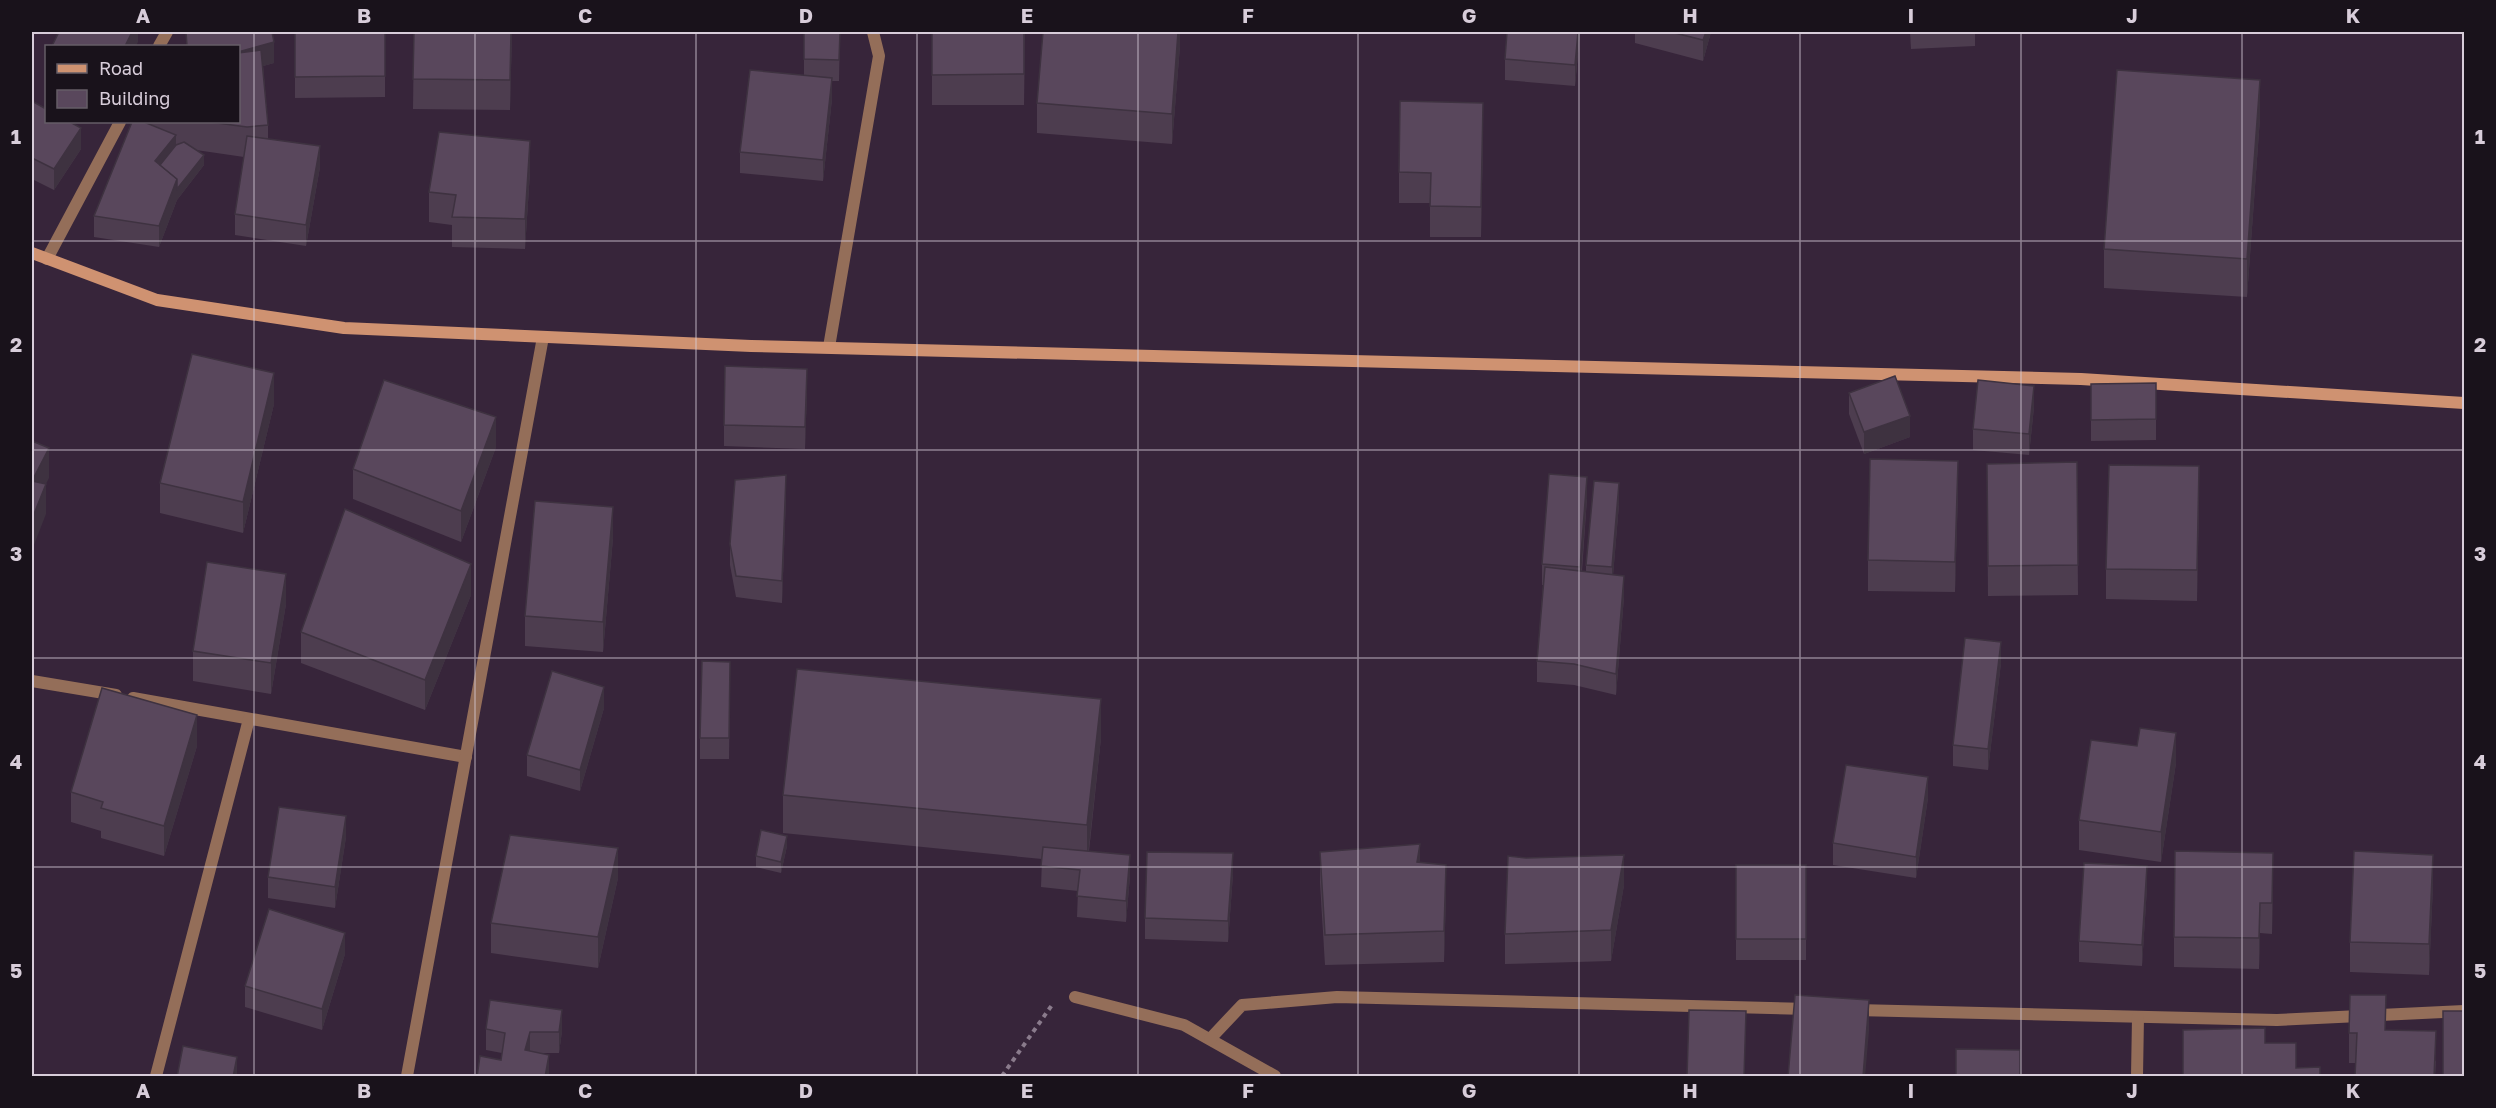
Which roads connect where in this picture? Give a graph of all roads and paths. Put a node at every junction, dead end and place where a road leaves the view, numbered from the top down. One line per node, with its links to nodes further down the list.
1 (873, 32): 6 (street)
2 (119, 123): 4 (street)
3 (32, 253): 4 (street)
4 (47, 259): 5 (street)
5 (543, 337): 6 (street); 10 (street)
6 (829, 347): 7 (street)
7 (2464, 403)
8 (32, 681): 9 (street)
9 (249, 719): 10 (street); 17 (street)
10 (466, 757): 18 (street)
11 (1075, 997): 16 (street); 19 (path)
12 (1815, 1009): 16 (street)
13 (1839, 1010): 15 (street)
14 (2464, 1011): 15 (street)
15 (2138, 1017): 21 (street)
16 (1210, 1039): 20 (street)
17 (156, 1076)
18 (407, 1077)
19 (1002, 1077)
20 (1275, 1077)
21 (2137, 1077)

